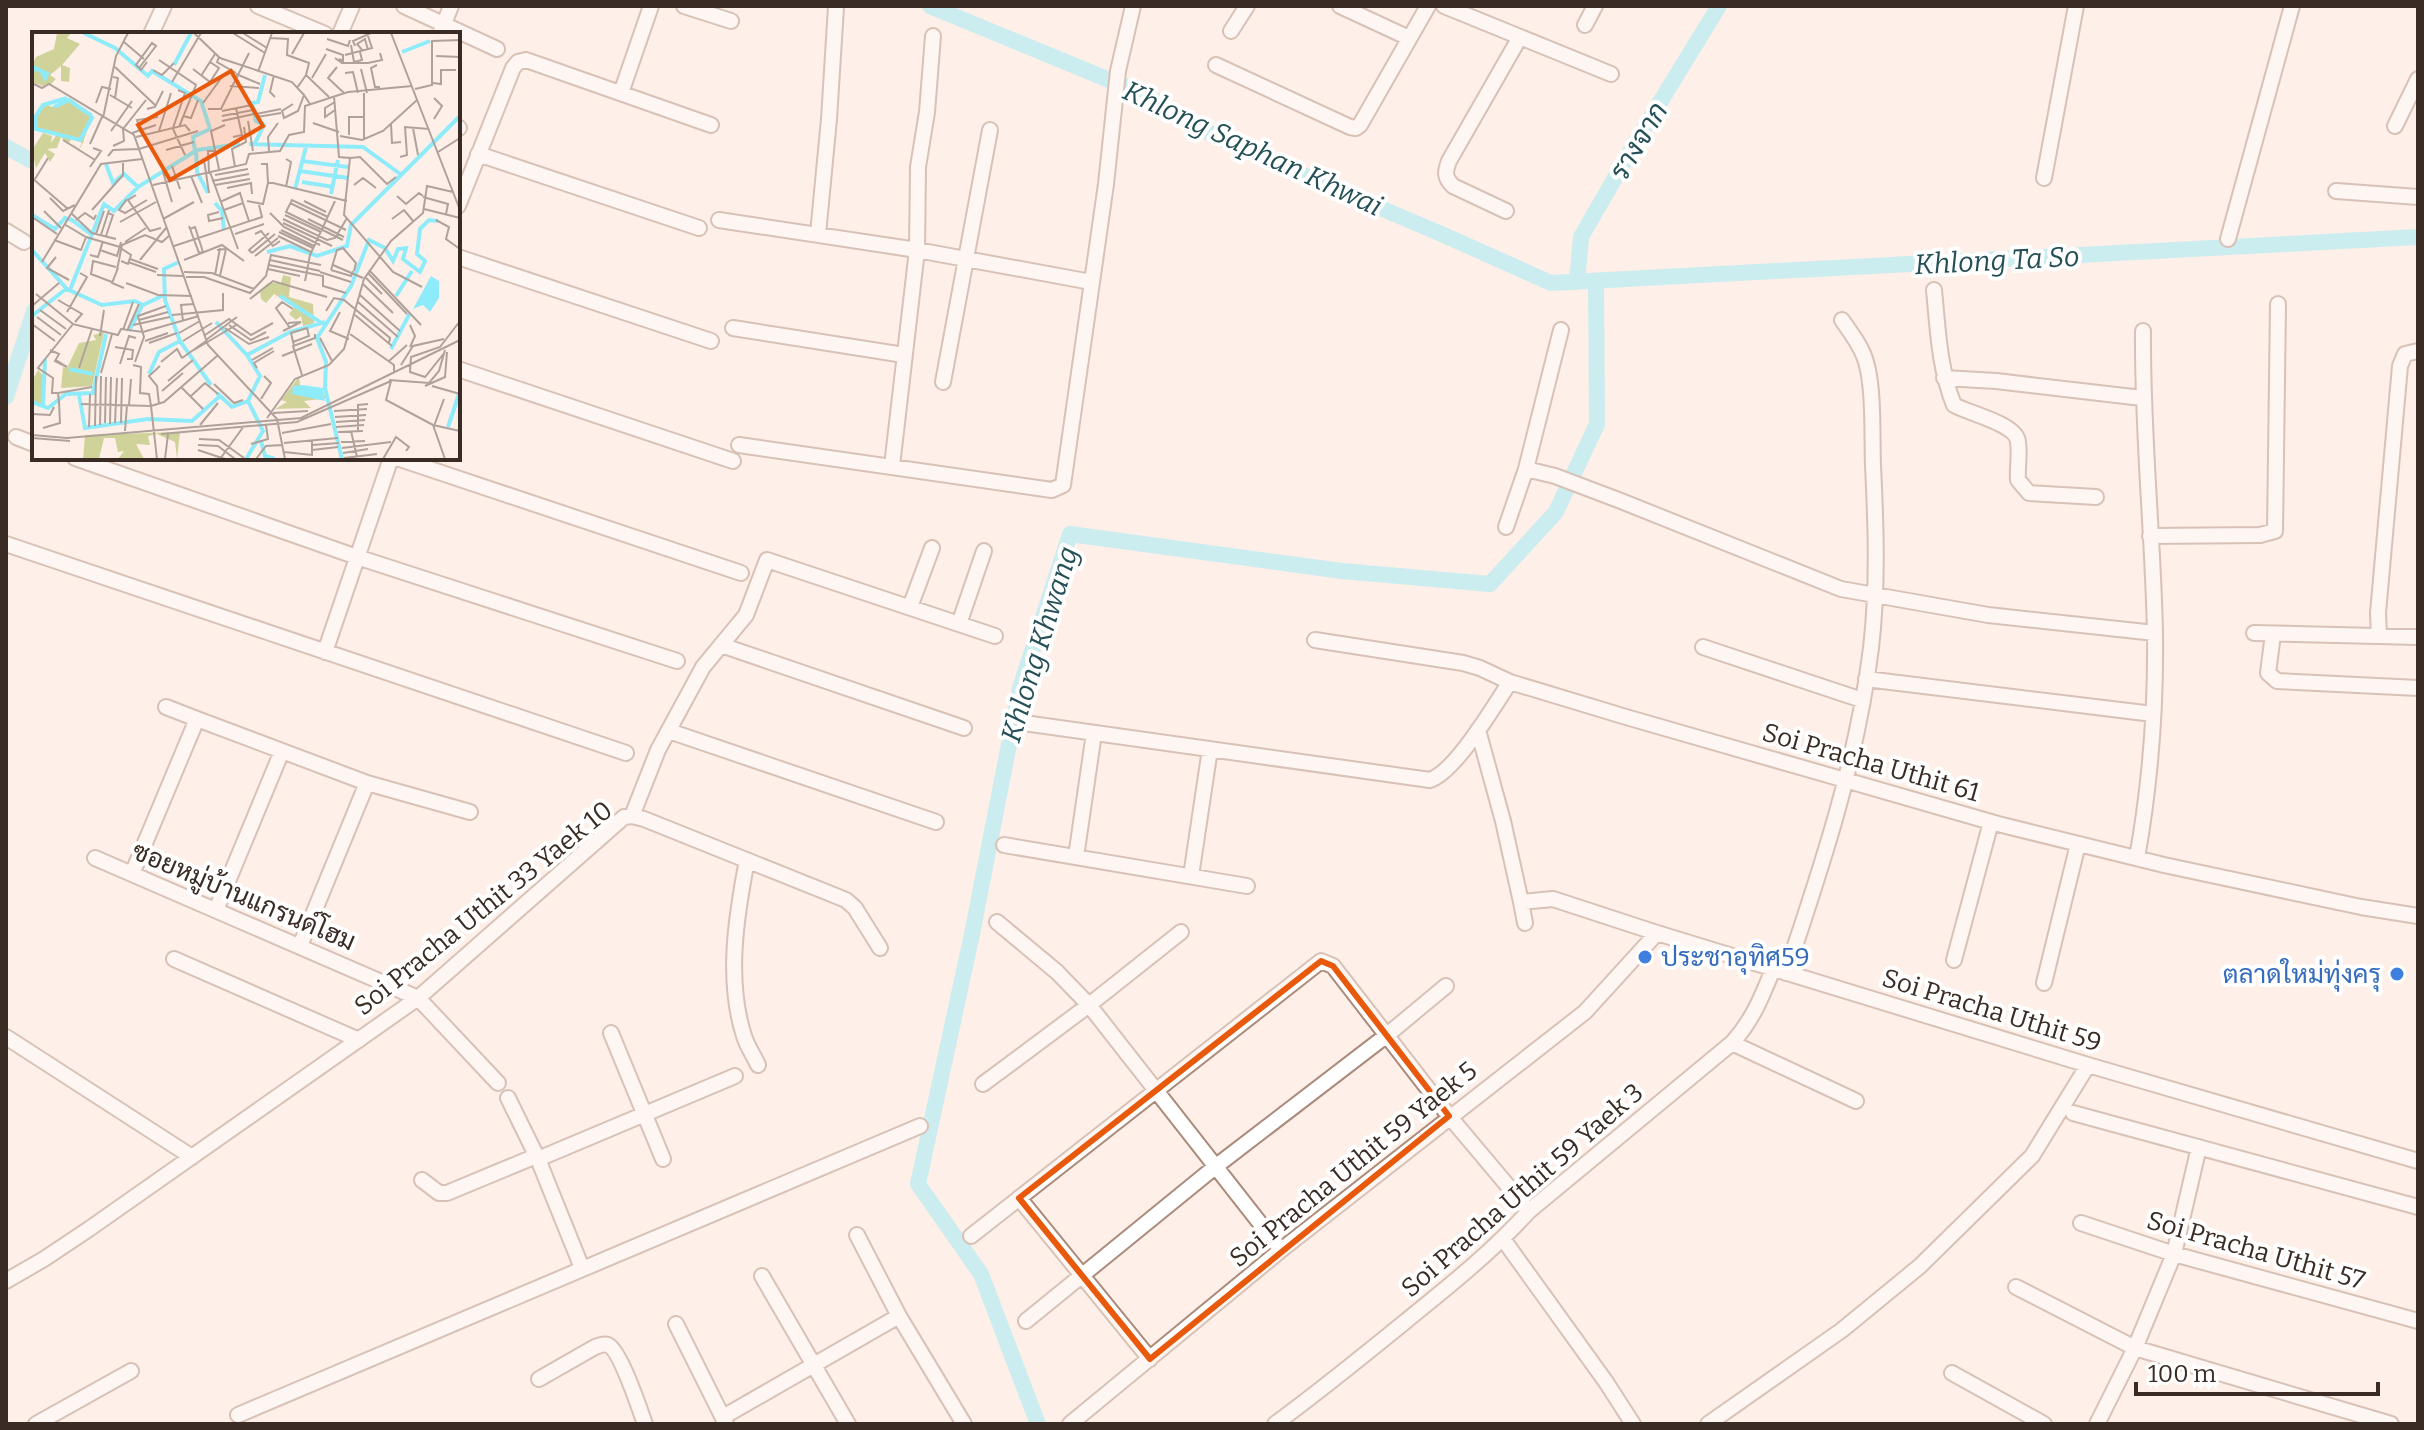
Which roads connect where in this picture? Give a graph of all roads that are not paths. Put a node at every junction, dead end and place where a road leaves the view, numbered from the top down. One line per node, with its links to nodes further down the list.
1 (164, 6): 21 (street)
2 (258, 6): 22 (street)
3 (352, 6): 23 (street)
4 (404, 6): 19 (street)
5 (451, 6): 19 (street)
6 (651, 6): 32 (street)
7 (684, 6): 17 (street)
8 (1133, 6): 51 (street)
9 (1247, 6): 20 (street)
10 (1340, 6): 27 (street)
11 (1428, 6): 27 (street)
12 (1444, 6): 26 (street)
13 (1595, 6): 18 (street)
14 (2076, 6): 37 (street)
15 (2292, 6): 46 (street)
16 (836, 7): 45 (street)
17 (731, 21)
18 (1585, 25)
19 (442, 29)
20 (1231, 31)
21 (152, 32)
22 (320, 32)
23 (341, 32)
24 (460, 36): 28 (street)
25 (933, 36): 48 (street)
26 (1520, 37): 30 (street); 41 (street)
27 (1409, 38): 29 (street)
28 (497, 49)
29 (1216, 65)
30 (1611, 74)
31 (2418, 79): 34 (street)
32 (621, 93): 33 (street); 36 (street)
33 (711, 125)
34 (2395, 126)
35 (990, 130): 50 (street)
36 (478, 154): 40 (street); 43 (street)
37 (2044, 178)
38 (2336, 191): 39 (street)
39 (2418, 197)
40 (460, 201)
41 (1506, 211)
42 (719, 220): 45 (street)
43 (699, 228)
44 (6, 231): 47 (street)
45 (818, 234): 48 (street)
46 (2228, 239)
47 (24, 242)
48 (917, 250): 50 (street); 60 (street)
49 (460, 258): 58 (street)
50 (967, 259): 51 (street); 63 (street)
51 (1091, 282): 72 (street)
52 (1934, 290): 62 (street)
53 (2278, 304): 76 (street)
54 (1842, 320): 82 (street, Soi Pracha Uthit 59 Yaek 3)
55 (733, 328): 60 (street)
56 (1561, 330): 73 (street)
57 (2143, 331): 64 (street)
58 (711, 341)
59 (2418, 351): 89 (street)
60 (904, 355): 72 (street)
61 (460, 370): 71 (street)
62 (1944, 378): 64 (street); 74 (street)
63 (943, 382)
64 (2142, 398): 76 (street)
65 (16, 437): 66 (street)
66 (32, 443)
67 (739, 445): 72 (street)
68 (81, 460): 80 (street)
69 (393, 460): 80 (street)
70 (400, 460): 81 (street)
71 (733, 461)
72 (892, 466)
73 (1526, 469): 75 (street); 82 (street)
74 (2096, 497)
75 (1506, 527)
76 (2150, 536): 85 (street)
77 (6, 544): 94 (street)
78 (932, 548): 83 (street)
79 (984, 551): 84 (street)
80 (357, 557): 94 (street); 95 (street)
81 (741, 573)
82 (1874, 596): 85 (street); 96 (street, Soi Pracha Uthit 59 Yaek 3)
83 (910, 607): 84 (street); 92 (street)
84 (959, 624): 88 (street)
85 (2155, 633): 101 (street)
86 (2254, 633): 87 (street)
87 (2273, 634): 89 (street); 98 (street)
88 (995, 636)
89 (2379, 636): 90 (street)
90 (2418, 637)
91 (1315, 640): 97 (street, Soi Pracha Uthit 61)
92 (721, 645): 104 (street); 106 (street)
93 (1703, 647): 99 (street)
94 (325, 652): 110 (street)
95 (677, 661)
96 (1866, 679): 99 (street, Soi Pracha Uthit 59 Yaek 3); 101 (street)
97 (1510, 682): 105 (street); 111 (street, Soi Pracha Uthit 61)
98 (2418, 688)
99 (1862, 700): 111 (street, Soi Pracha Uthit 59 Yaek 3)
100 (166, 707): 102 (street)
101 (2153, 714): 121 (street)
102 (197, 719): 109 (street); 123 (street)
103 (1024, 723): 107 (street)
104 (964, 728)
105 (1478, 730): 108 (street); 126 (street)
106 (669, 731): 114 (street); 115 (street)
107 (1094, 733): 108 (street); 119 (street)
108 (1210, 749): 124 (street)
109 (282, 751): 112 (street); 127 (street)
110 (626, 753)
111 (1847, 780): 116 (street, Soi Pracha Uthit 61); 137 (street, Soi Pracha Uthit 59 Yaek 3)
112 (367, 783): 113 (street); 133 (street)
113 (470, 812)
114 (632, 816): 122 (street, Soi Pracha Uthit 33 Yaek 10); 140 (street, Soi Pracha Uthit 33 Yaek 10)
115 (936, 822)
116 (1991, 822): 117 (street, Soi Pracha Uthit 61); 136 (street)
117 (2078, 844): 121 (street, Soi Pracha Uthit 61); 138 (street)
118 (1004, 845): 119 (street)
119 (1076, 857): 124 (street)
120 (95, 858): 123 (street, ซอยหมู่บ้านแกรนด์โฮม)
121 (2137, 858): 128 (street, Soi Pracha Uthit 61)
122 (747, 860): 134 (street, Soi Pracha Uthit 33 Yaek 10); 147 (street)
123 (132, 874): 127 (street, ซอยหมู่บ้านแกรนด์โฮม)
124 (1191, 876): 125 (street)
125 (1247, 886)
126 (1521, 902): 130 (street); 132 (street, Soi Pracha Uthit 59)
127 (216, 910): 133 (street, ซอยหมู่บ้านแกรนด์โฮม)
128 (2418, 916)
129 (997, 922): 141 (street)
130 (1525, 923)
131 (1181, 932): 141 (street)
132 (1657, 933): 137 (street, Soi Pracha Uthit 59); 157 (street, Soi Pracha Uthit 59 Yaek 5)
133 (300, 946): 140 (street, ซอยหมู่บ้านแกรนด์โฮม)
134 (880, 948)
135 (174, 959): 145 (street)
136 (1954, 960)
137 (1780, 971): 146 (street, Soi Pracha Uthit 59 Yaek 3); 148 (street, Soi Pracha Uthit 59)
138 (2044, 983)
139 (1446, 986): 143 (street)
140 (418, 998): 145 (street, Soi Pracha Uthit 33 Yaek 10); 150 (street)
141 (1089, 1005): 151 (street); 152 (street)
142 (611, 1033): 156 (street)
143 (1387, 1035): 152 (street); 157 (street); 164 (street)
144 (6, 1037): 160 (street)
145 (359, 1040): 160 (street, Soi Pracha Uthit 33 Yaek 10)
146 (1732, 1043): 154 (street); 168 (street, Soi Pracha Uthit 59 Yaek 3)
147 (758, 1065)
148 (2088, 1065): 163 (street, Soi Pracha Uthit 59); 199 (street)
149 (735, 1076): 156 (street)
150 (498, 1083)
151 (983, 1084)
152 (1156, 1091): 164 (street); 166 (street)
153 (508, 1098): 161 (street)
154 (1856, 1101)
155 (2073, 1113): 159 (street)
156 (643, 1115): 161 (street); 162 (street)
157 (1449, 1116): 168 (street); 173 (street, Soi Pracha Uthit 59 Yaek 5)
158 (920, 1126): 175 (street)
159 (2199, 1147): 167 (street); 174 (street)
160 (192, 1157): 178 (street, Soi Pracha Uthit 33 Yaek 10)
161 (537, 1158): 165 (street); 175 (street)
162 (663, 1159)
163 (2418, 1161)
164 (1215, 1167): 173 (street); 176 (street)
165 (422, 1180)
166 (1019, 1198): 171 (street); 176 (street)
167 (2418, 1207)
168 (1529, 1211): 172 (street, Soi Pracha Uthit 59 Yaek 3)
169 (2081, 1223): 174 (street, Soi Pracha Uthit 57)
170 (857, 1235): 180 (street)
171 (971, 1236)
172 (1503, 1239): 197 (street, Soi Pracha Uthit 59 Yaek 3); 198 (street)
173 (1281, 1250): 185 (street, Soi Pracha Uthit 59 Yaek 5)
174 (2174, 1254): 182 (street, Soi Pracha Uthit 57); 184 (street)
175 (582, 1268): 190 (street)
176 (1082, 1275): 181 (street); 185 (street)
177 (762, 1276): 186 (street)
178 (6, 1281)
179 (2016, 1287): 184 (street)
180 (899, 1316): 186 (street); 195 (street)
181 (1026, 1321)
182 (2418, 1321)
183 (676, 1324): 191 (street)
184 (2135, 1348): 201 (street); 202 (street)
185 (1150, 1359): 196 (street, Soi Pracha Uthit 59 Yaek 5)
186 (813, 1364): 191 (street); 194 (street)
187 (131, 1371): 192 (street)
188 (1952, 1373): 200 (street)
189 (539, 1379): 193 (street)
190 (238, 1415)
191 (725, 1420)
192 (36, 1424)
193 (645, 1424)
194 (848, 1424)
195 (964, 1424)
196 (1070, 1424)
197 (1275, 1424)
198 (1633, 1424)
199 (1708, 1424)
200 (2044, 1424)
201 (2097, 1424)
202 (2391, 1424)

